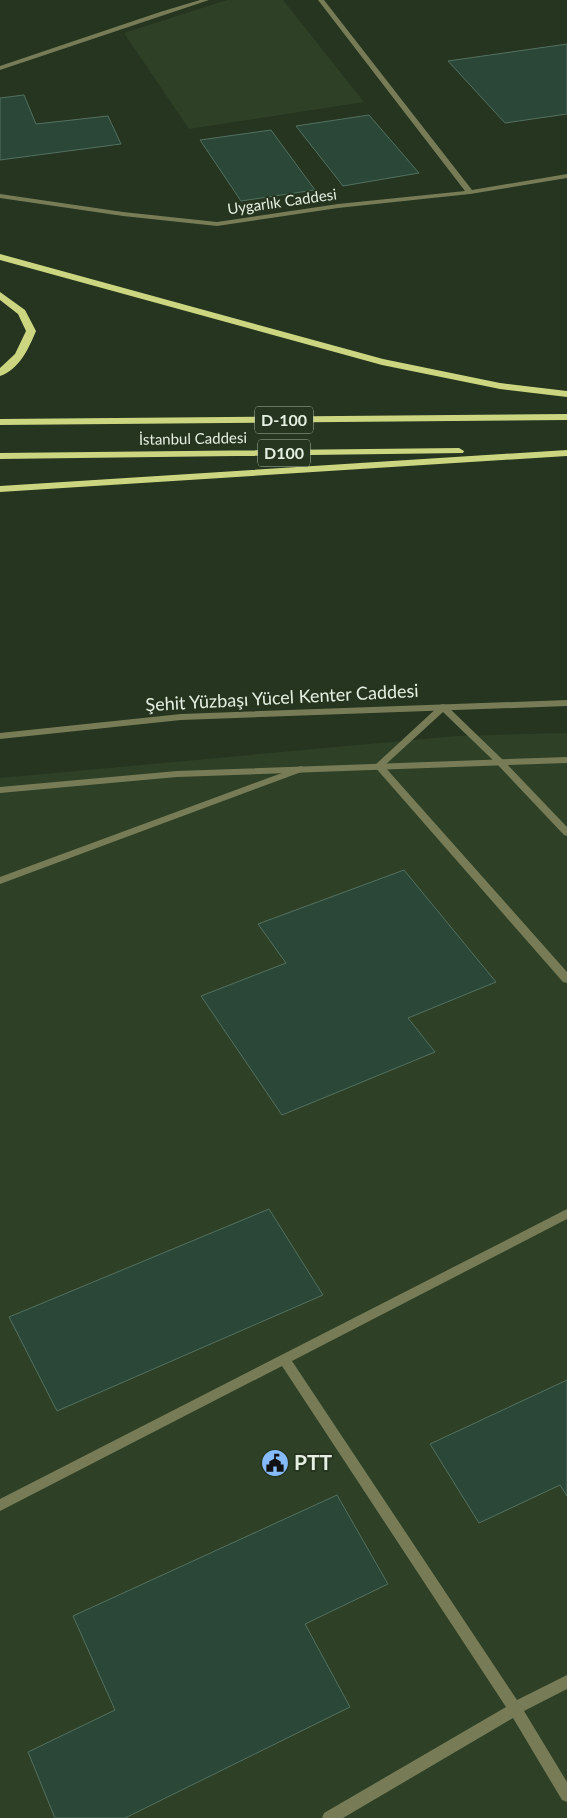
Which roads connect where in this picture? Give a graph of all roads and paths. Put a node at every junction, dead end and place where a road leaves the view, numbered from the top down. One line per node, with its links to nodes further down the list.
1 (206, 0): 3 (street)
2 (321, 0): 5 (street)
3 (0, 68)
4 (567, 176): 5 (street, Uygarlık Caddesi)
5 (470, 192): 6 (street, Uygarlık Caddesi)
6 (0, 196)
7 (0, 257): 10 (highway)
8 (0, 295): 9 (highway)
9 (0, 373)
10 (567, 394)
11 (567, 417): 12 (highway, İstanbul Caddesi / D-100)
12 (0, 422)
13 (567, 451): 14 (highway, İstanbul Caddesi / D100); 15 (highway)
14 (0, 456)
15 (0, 489)
16 (567, 703): 17 (street, Şehit Yüzbaşı Yücel Kenter Caddesi)
17 (443, 707): 18 (street, Şehit Yüzbaşı Yücel Kenter Caddesi); 20 (street); 21 (street)
18 (0, 736)
19 (567, 760): 20 (street)
20 (500, 762): 21 (street); 24 (street)
21 (380, 766): 22 (street); 26 (street)
22 (301, 769): 23 (street); 25 (street)
23 (0, 790)
24 (567, 833)
25 (0, 881)
26 (567, 979)
27 (567, 1214): 28 (street)
28 (284, 1360): 29 (street); 31 (street)
29 (0, 1505)
30 (567, 1682): 31 (street)
31 (514, 1709): 32 (street); 33 (street)
32 (567, 1795)
33 (330, 1818)

